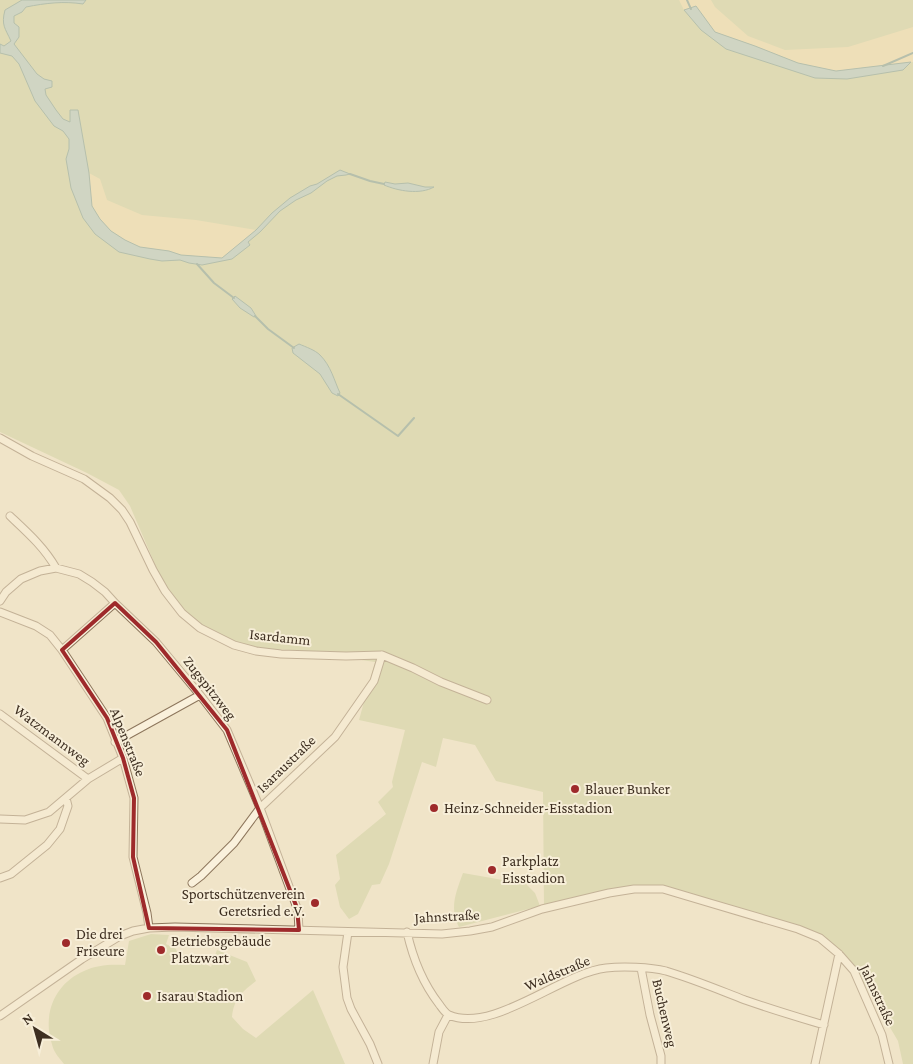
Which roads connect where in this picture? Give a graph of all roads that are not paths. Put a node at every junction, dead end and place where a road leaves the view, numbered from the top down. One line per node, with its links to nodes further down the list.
1 (0, 438): 8 (street, Isardamm)
2 (10, 516): 3 (street)
3 (56, 568): 4 (street); 5 (street, Zugspitzweg)
4 (0, 601)
5 (115, 603): 7 (street); 9 (street, Zugspitzweg)
6 (0, 612): 7 (street, Alpenstraße)
7 (62, 650): 12 (street, Alpenstraße)
8 (382, 655): 10 (street, Isardamm); 16 (street, Isaraustraße)
9 (200, 695): 12 (street); 16 (street, Zugspitzweg)
10 (487, 700)
11 (0, 714): 14 (street, Watzmannweg)
12 (115, 742): 13 (street, Alpenstraße)
13 (123, 758): 14 (street); 20 (street, Alpenstraße)
14 (88, 779): 15 (street)
15 (66, 798): 17 (street); 18 (street)
16 (260, 808): 19 (street, Isaraustraße); 21 (street, Zugspitzweg)
17 (0, 818)
18 (0, 878)
19 (192, 883)
20 (149, 928): 21 (street, Jahnstraße); 27 (street, Jahnstraße)
21 (299, 930): 22 (street, Jahnstraße)
22 (348, 932): 23 (street, Jahnstraße); 29 (street)
23 (407, 932): 24 (street, Jahnstraße); 26 (street)
24 (839, 954): 28 (street); 33 (street, Jahnstraße)
25 (641, 968): 26 (street, Waldstraße); 28 (street, Waldstraße); 31 (street, Buchenweg)
26 (448, 1015): 30 (street)
27 (0, 1017)
28 (824, 1025): 32 (street)
29 (378, 1064)
30 (433, 1064)
31 (661, 1064)
32 (815, 1064)
33 (889, 1064)

